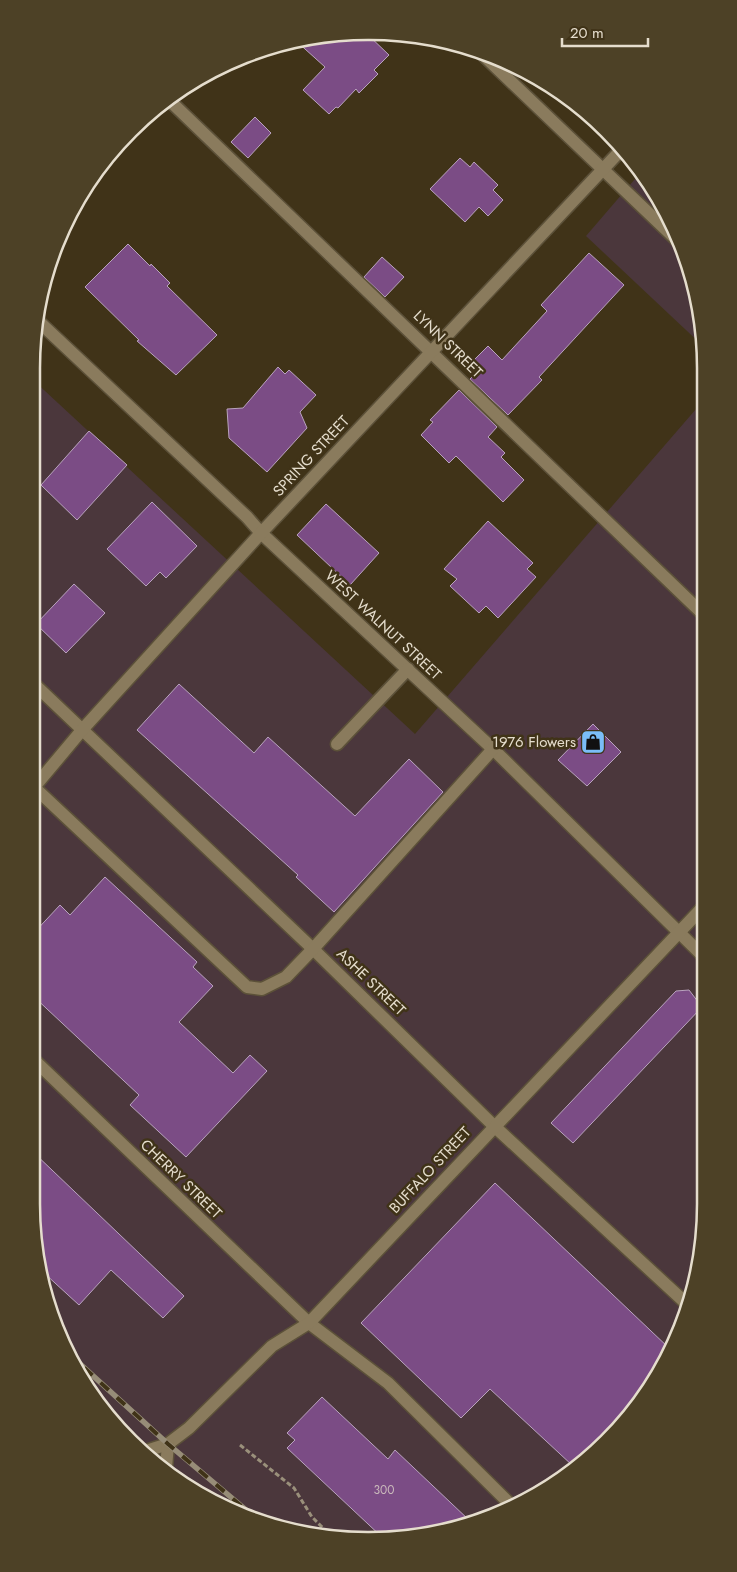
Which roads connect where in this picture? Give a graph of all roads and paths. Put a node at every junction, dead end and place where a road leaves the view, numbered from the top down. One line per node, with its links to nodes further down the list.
1 (493, 65): 4 (street)
2 (174, 104): 7 (street, LYNN STREET)
3 (617, 154): 4 (street, SPRING STREET)
4 (603, 170): 5 (street); 7 (street, SPRING STREET)
5 (666, 230)
6 (43, 325): 8 (street, WEST WALNUT STREET)
7 (432, 351): 8 (street, SPRING STREET); 9 (street, LYNN STREET)
8 (260, 533): 10 (street, WEST WALNUT STREET); 12 (street, SPRING STREET)
9 (697, 608)
10 (408, 670): 13 (street); 14 (street, WEST WALNUT STREET)
11 (40, 690): 12 (street, ASHE STREET)
12 (82, 730): 15 (street, SPRING STREET); 19 (street, ASHE STREET)
13 (337, 744)
14 (493, 749): 18 (street, WEST WALNUT STREET); 19 (street)
15 (40, 781)
16 (40, 796): 19 (street)
17 (697, 913): 18 (street, BUFFALO STREET)
18 (679, 932): 20 (street, WEST WALNUT STREET); 22 (street, BUFFALO STREET)
19 (313, 949): 22 (street, ASHE STREET)
20 (697, 950)
21 (40, 1066): 24 (street, CHERRY STREET)
22 (494, 1126): 23 (street, ASHE STREET); 24 (street, BUFFALO STREET)
23 (683, 1300)
24 (308, 1323): 25 (street, BUFFALO STREET); 29 (street, CHERRY STREET)
25 (168, 1444): 27 (street, BUFFALO STREET); 28 (street)
26 (240, 1445): 30 (path)
27 (152, 1450)
28 (167, 1462)
29 (506, 1501)
30 (324, 1529)

